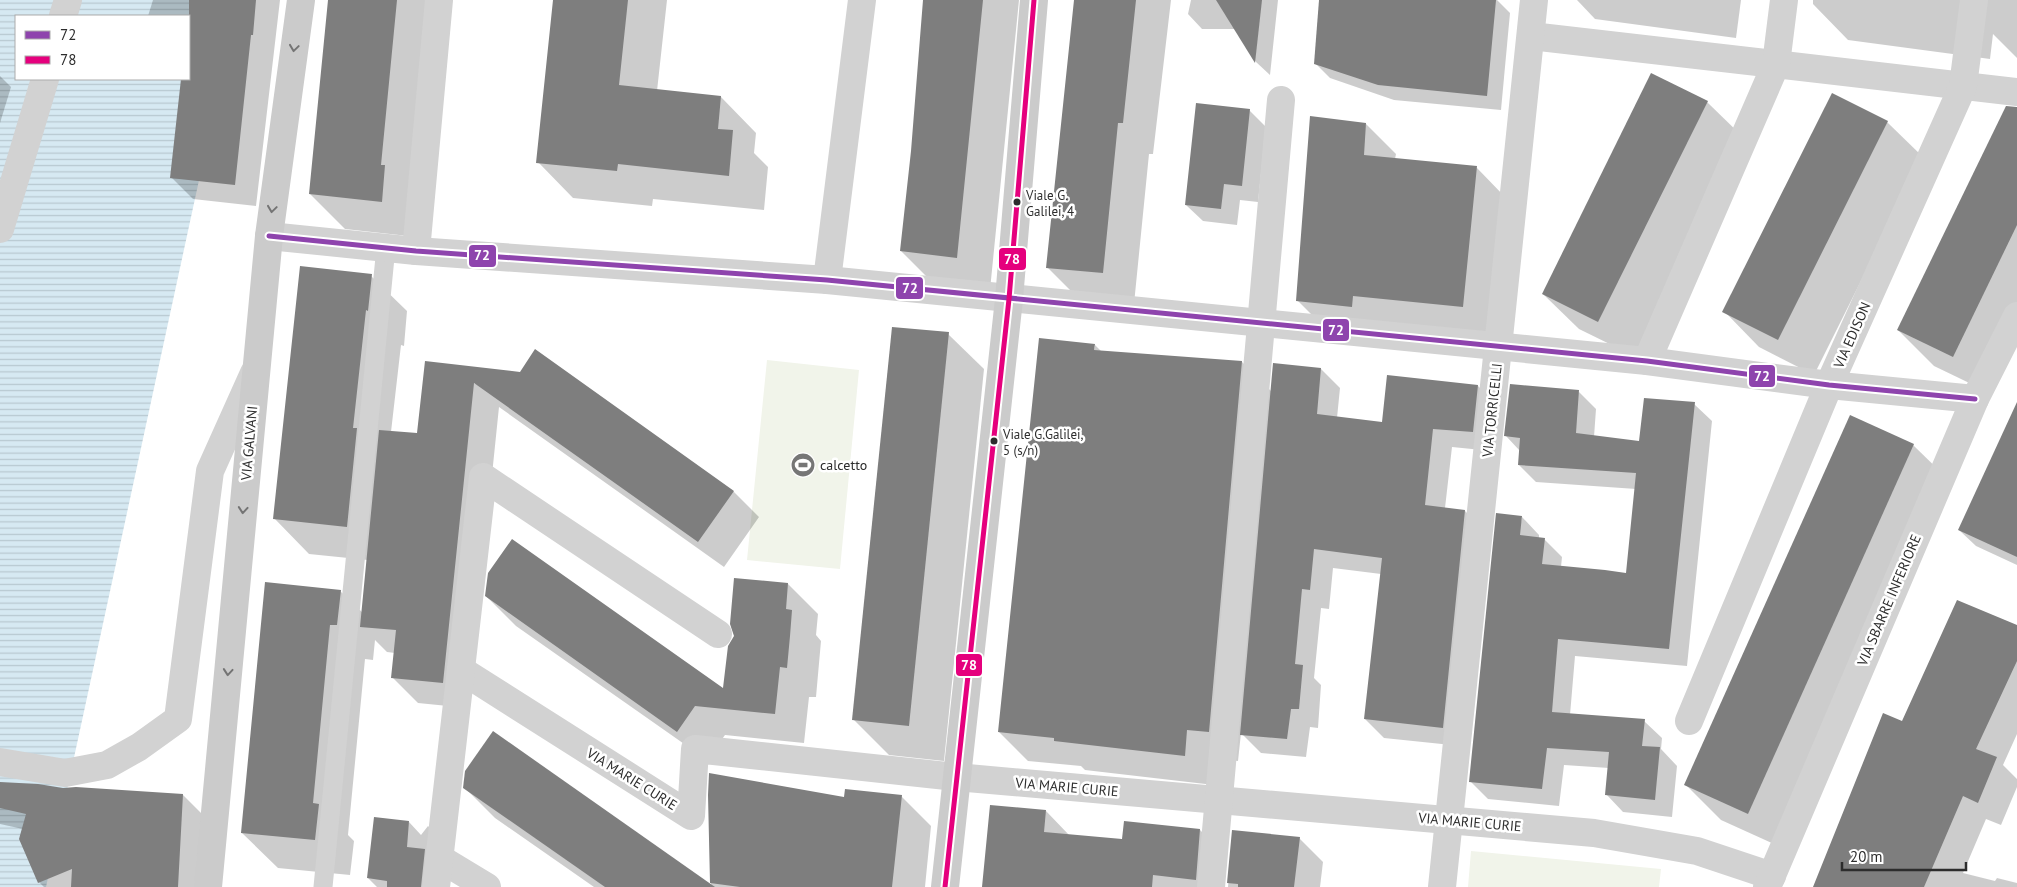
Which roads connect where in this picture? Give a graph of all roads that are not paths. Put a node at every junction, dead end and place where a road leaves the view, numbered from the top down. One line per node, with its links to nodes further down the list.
1 (68, 0): 9 (street)
2 (301, 0): 17 (street, VIA GALVANI, one-way to 17)
3 (439, 0): 19 (street)
4 (862, 0): 20 (street)
5 (1034, 0): 21 (street)
6 (1534, 0): 10 (street, VIA TORRICELLI)
7 (1784, 0): 11 (street)
8 (1974, 0): 13 (street, VIA EDISON)
9 (63, 15)
10 (1531, 36): 11 (street); 24 (street, VIA TORRICELLI)
11 (1776, 64): 13 (street); 25 (street)
12 (45, 80): 16 (street)
13 (1963, 86): 14 (street); 27 (street, VIA EDISON)
14 (2017, 92)
15 (1281, 100): 23 (street)
16 (0, 229)
17 (269, 236): 18 (street); 26 (street, VIA GALVANI)
18 (386, 247): 19 (street); 39 (lane)
19 (416, 251): 20 (street)
20 (827, 280): 21 (street)
21 (1009, 299): 23 (street); 33 (street)
22 (2017, 316): 28 (street, VIA SBARRE INFERIORE)
23 (1262, 324): 24 (street); 34 (street)
24 (1499, 347): 25 (street); 35 (street, VIA TORRICELLI)
25 (1647, 361): 27 (street)
26 (256, 369): 32 (street); 38 (street, VIA GALVANI, one-way to 38)
27 (1829, 385): 28 (street); 31 (street, VIA EDISON)
28 (1975, 399): 37 (street, VIA SBARRE INFERIORE)
29 (718, 634): 30 (street)
30 (461, 670): 33 (street, VIA MARIE CURIE); 36 (street)
31 (1689, 721)
32 (0, 762)
33 (956, 778): 34 (street, VIA MARIE CURIE); 42 (street)
34 (1219, 800): 35 (street, VIA MARIE CURIE); 43 (street)
35 (1448, 820): 37 (street, VIA MARIE CURIE); 44 (street, VIA TORRICELLI)
36 (440, 858): 40 (street); 41 (street)
37 (1769, 882)
38 (208, 887)
39 (323, 887)
40 (436, 887)
41 (487, 887)
42 (945, 887)
43 (1211, 887)
44 (1442, 887)

